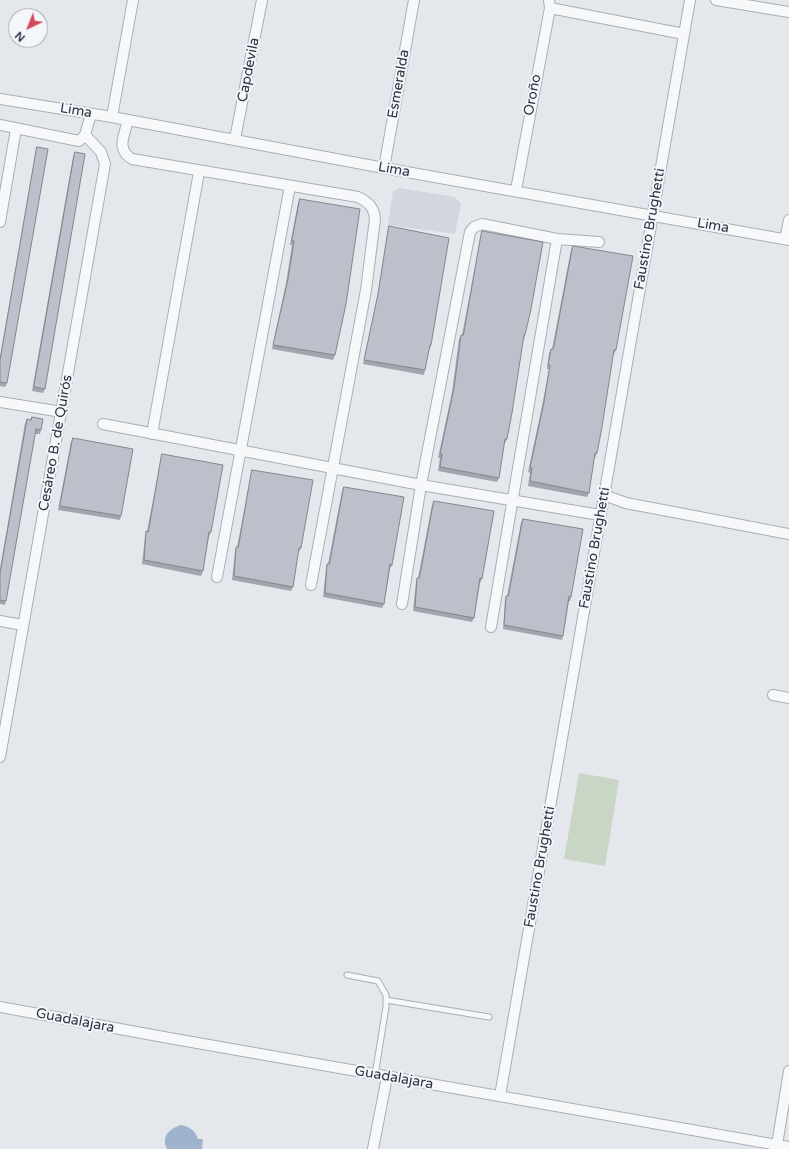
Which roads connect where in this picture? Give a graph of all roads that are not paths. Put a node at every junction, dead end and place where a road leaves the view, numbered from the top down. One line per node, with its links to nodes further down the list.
1 (133, 0): 11 (street)
2 (262, 0): 16 (street, Capdevila)
3 (414, 0): 17 (street, Esmeralda)
4 (690, 0): 8 (street, Faustino Brughetti)
5 (716, 0): 7 (street)
6 (549, 4): 8 (street); 20 (street, Oroño)
7 (789, 12)
8 (684, 34): 21 (street, Faustino Brughetti)
9 (0, 99): 10 (street, Lima)
10 (91, 114): 11 (street, Lima); 15 (street)
11 (112, 117): 12 (street, Lima)
12 (128, 120): 16 (street, Lima); 18 (street)
13 (0, 126): 14 (street)
14 (16, 129): 15 (street); 23 (street)
15 (85, 135): 28 (street, Cesáreo B. de Quirós)
16 (235, 139): 17 (street, Lima)
17 (384, 168): 20 (street, Lima)
18 (199, 172): 19 (street); 30 (street)
19 (290, 186): 31 (street); 32 (street)
20 (516, 190): 21 (street, Lima)
21 (652, 216): 25 (street, Lima); 34 (street, Faustino Brughetti)
22 (789, 220): 25 (street)
23 (0, 222)
24 (557, 239): 26 (street); 33 (street); 35 (street)
25 (787, 239)
26 (599, 242)
27 (0, 402): 28 (street)
28 (62, 412): 42 (street, Cesáreo B. de Quirós)
29 (103, 424): 30 (street)
30 (152, 434): 31 (street)
31 (241, 450): 32 (street); 38 (street)
32 (333, 468): 33 (street); 39 (street)
33 (421, 485): 35 (street); 40 (street)
34 (604, 496): 36 (street, Faustino Brughetti); 37 (street)
35 (513, 500): 36 (street); 43 (street)
36 (600, 515): 54 (street, Faustino Brughetti)
37 (789, 534)
38 (217, 577)
39 (311, 585)
40 (402, 604)
41 (0, 621): 42 (street)
42 (24, 625): 46 (street, Cesáreo B. de Quirós)
43 (491, 627)
44 (773, 695): 45 (street)
45 (789, 698)
46 (0, 757)
47 (347, 975): 48 (lane)
48 (386, 1000): 50 (lane); 52 (lane)
49 (0, 1007): 52 (street, Guadalajara)
50 (489, 1017)
51 (789, 1071): 55 (street)
52 (375, 1075): 53 (street, Guadalajara)
53 (387, 1077): 54 (street, Guadalajara); 57 (street)
54 (500, 1096): 55 (street, Guadalajara)
55 (777, 1145): 56 (street, Guadalajara)
56 (789, 1147)
57 (373, 1149)

